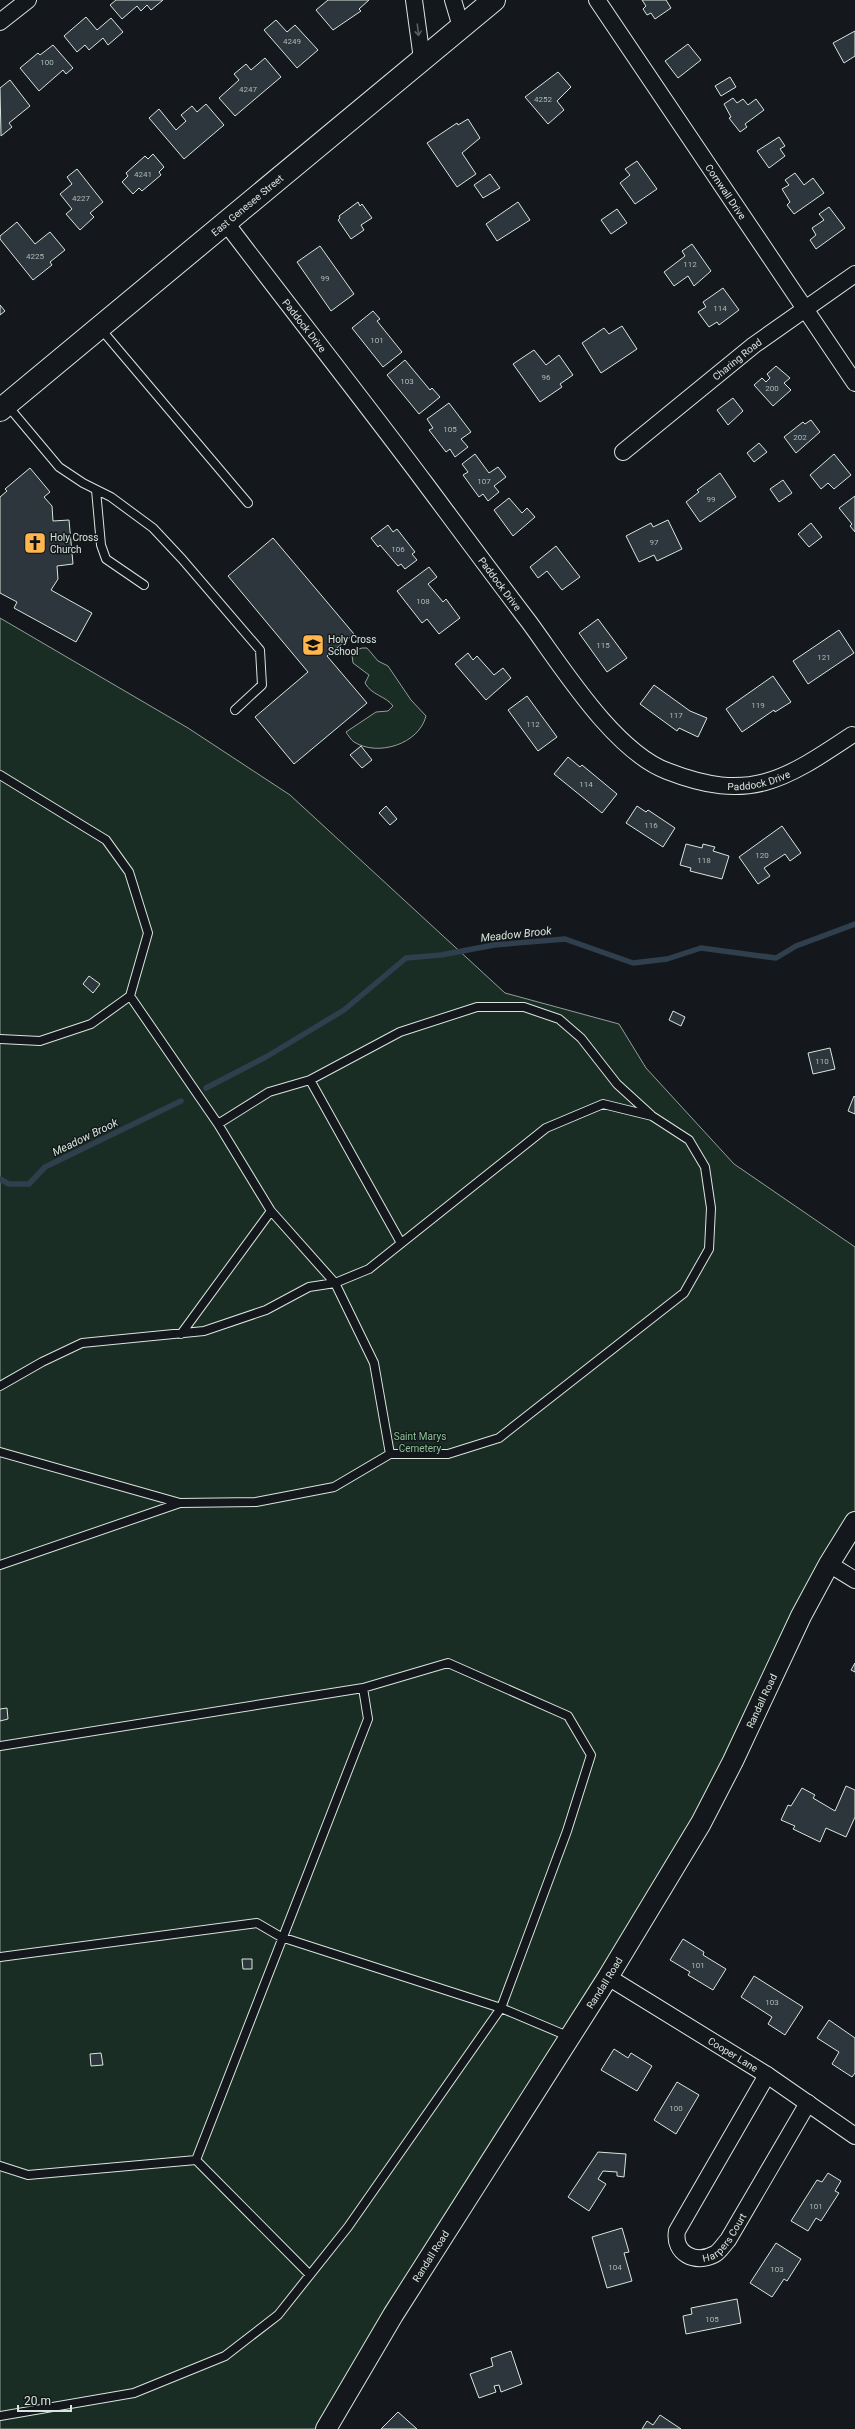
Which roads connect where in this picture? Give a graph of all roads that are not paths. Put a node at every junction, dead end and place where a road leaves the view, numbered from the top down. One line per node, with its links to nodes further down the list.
1 (28, 0): 6 (street)
2 (414, 0): 8 (street, one-way to 8)
3 (453, 0): 7 (street)
4 (494, 0): 7 (main road, East Genesee Street)
5 (597, 0): 11 (street, Cornwall Drive)
6 (0, 22)
7 (461, 27): 8 (main road, East Genesee Street)
8 (422, 60): 9 (main road, East Genesee Street)
9 (226, 223): 12 (main road, East Genesee Street); 20 (street, Paddock Drive)
10 (855, 274): 11 (street, Charing Road)
11 (804, 308): 13 (street, Cornwall Drive); 15 (street, Charing Road)
12 (100, 327): 14 (main road, East Genesee Street); 17 (lane)
13 (855, 384)
14 (2, 404): 16 (lane)
15 (623, 452)
16 (96, 490): 18 (lane); 19 (lane)
17 (248, 503)
18 (144, 585)
19 (235, 710)
20 (852, 735)
21 (0, 775): 22 (lane)
22 (130, 996): 23 (lane); 26 (lane)
23 (0, 1039)
24 (310, 1080): 25 (lane); 26 (lane); 28 (lane)
25 (652, 1116): 28 (lane); 33 (lane)
26 (218, 1124): 27 (lane)
27 (271, 1211): 29 (lane); 30 (lane)
28 (401, 1243): 29 (lane)
29 (335, 1283): 30 (lane); 33 (lane)
30 (181, 1334): 31 (lane)
31 (0, 1386)
32 (0, 1452): 34 (lane)
33 (390, 1454): 34 (lane)
34 (180, 1503): 37 (lane)
35 (855, 1522): 36 (street, Randall Road)
36 (829, 1564): 38 (street); 43 (street, Randall Road)
37 (0, 1565)
38 (855, 1580)
39 (363, 1688): 40 (lane); 41 (lane); 44 (lane)
40 (0, 1746)
41 (281, 1937): 42 (lane); 44 (lane); 49 (lane)
42 (0, 1957)
43 (608, 1977): 45 (street, Randall Road); 46 (street, Cooper Lane)
44 (501, 2008): 45 (lane); 51 (lane)
45 (570, 2037): 53 (street, Randall Road)
46 (767, 2075): 47 (street, Cooper Lane); 47 (street, Harpers Court)
47 (808, 2102): 48 (street, Cooper Lane)
48 (855, 2136)
49 (196, 2160): 50 (lane); 51 (lane)
50 (0, 2166)
51 (310, 2275): 52 (lane)
52 (0, 2416)
53 (326, 2429)

